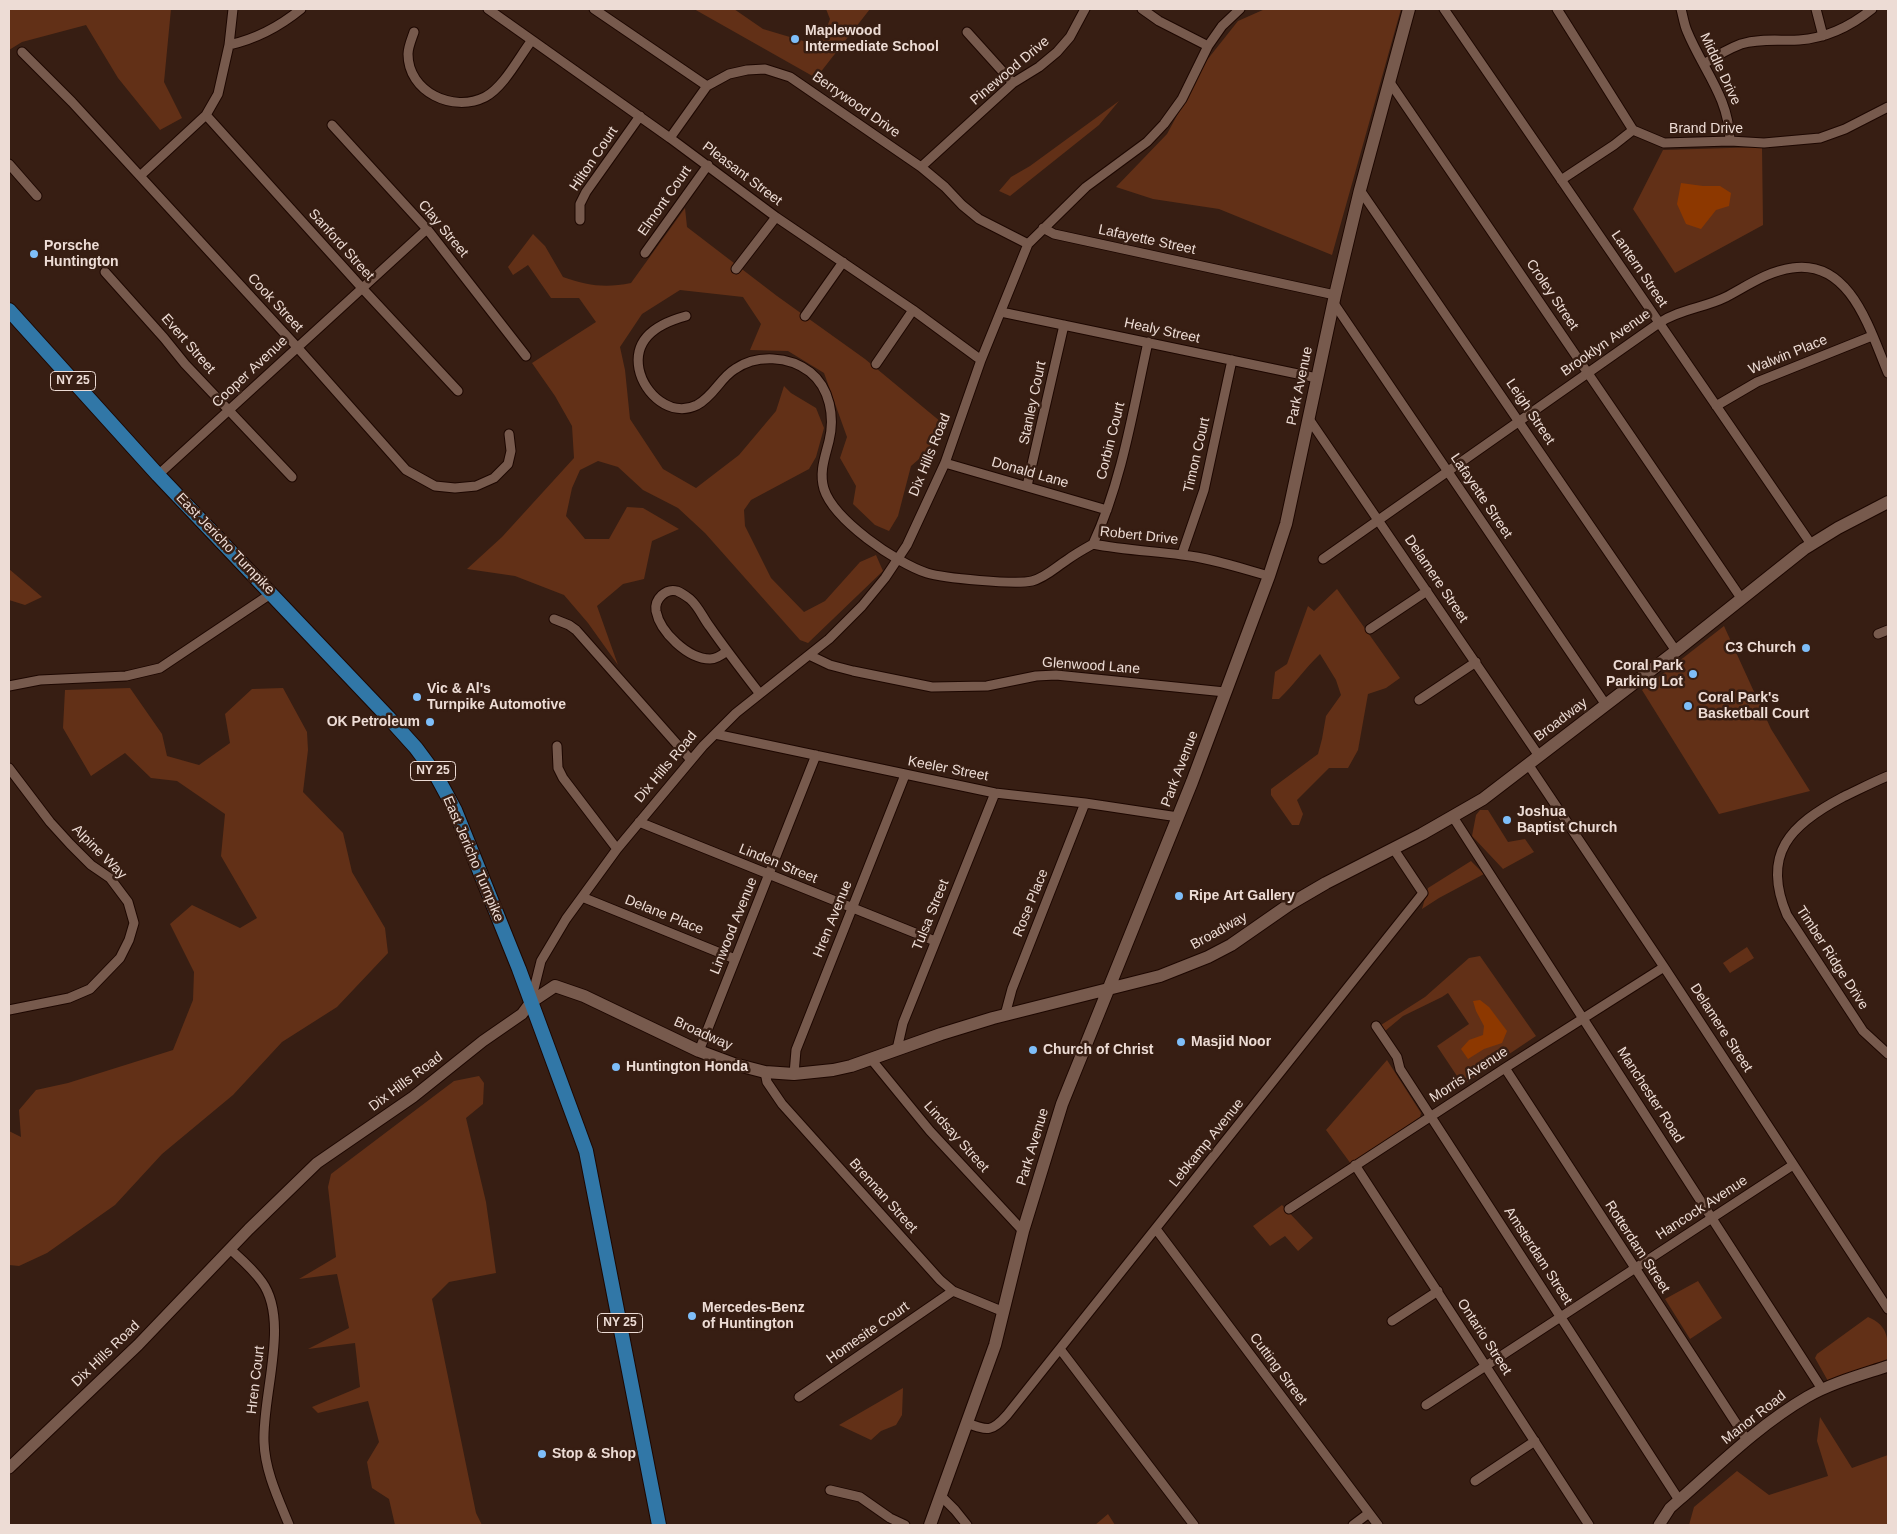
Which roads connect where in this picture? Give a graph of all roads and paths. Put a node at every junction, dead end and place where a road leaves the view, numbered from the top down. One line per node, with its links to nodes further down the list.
1 (233, 9): 18 (street)
2 (301, 9): 18 (street)
3 (488, 9): 17 (street, Pleasant Street)
4 (594, 9): 24 (street)
5 (1084, 9): 23 (street, Pinewood Drive)
6 (1142, 9): 19 (street)
7 (1240, 9): 19 (street, Dix Hills Road)
8 (1409, 9): 22 (main road, Park Avenue)
9 (1444, 9): 36 (street, Lantern Street)
10 (1557, 9): 29 (street)
11 (1681, 9): 21 (street, Middle Drive)
12 (1816, 9): 16 (street)
13 (1872, 9): 16 (street)
14 (414, 32): 17 (street)
15 (967, 32): 23 (street)
16 (1823, 36): 21 (street)
17 (532, 40): 27 (street, Pleasant Street)
18 (229, 45): 26 (street)
19 (1208, 46): 41 (street, Dix Hills Road)
20 (22, 52): 35 (street, Cook Street)
21 (1704, 64): 31 (street, Middle Drive)
22 (1389, 81): 37 (main road, Park Avenue); 64 (street, Croley Street)
23 (1013, 83): 34 (street, Pinewood Drive)
24 (707, 86): 30 (street, Berrywood Drive); 34 (street, Berrywood Drive)
25 (1888, 107): 31 (street, Brand Drive)
26 (206, 115): 35 (street); 48 (street, Sanford Street)
27 (640, 116): 30 (street, Pleasant Street); 40 (street, Hilton Court)
28 (332, 125): 42 (street, Clay Street)
29 (1633, 130): 31 (street, Brand Drive); 36 (street)
30 (670, 138): 33 (street, Pleasant Street)
31 (1730, 141)
32 (9, 164): 38 (street)
33 (708, 165): 39 (street, Pleasant Street); 44 (street, Elmont Court)
34 (921, 167): 43 (street, Berrywood Drive)
35 (140, 176): 59 (street, Cook Street)
36 (1562, 180): 55 (street, Lantern Street)
37 (1360, 190): 49 (main road, Park Avenue); 71 (street, Leigh Street)
38 (37, 196)
39 (776, 216): 45 (street, Pleasant Street); 46 (street)
40 (580, 220)
41 (1042, 228): 43 (street, Dix Hills Road); 49 (street, Lafayette Street)
42 (427, 229): 48 (street, Cooper Avenue); 60 (street, Clay Street)
43 (1028, 244): 52 (street, Dix Hills Road)
44 (645, 253)
45 (843, 262): 51 (street, Pleasant Street); 54 (street)
46 (736, 269)
47 (105, 272): 69 (street, Evert Street)
48 (362, 288): 59 (street, Cooper Avenue); 67 (street, Sanford Street)
49 (1334, 298): 66 (main road, Park Avenue); 74 (street, Lafayette Street)
50 (9, 310): 75 (main road, East Jericho Turnpike / NY 25)
51 (912, 310): 61 (street, Pleasant Street); 63 (street)
52 (1001, 312): 56 (street, Healy Street); 61 (street, Dix Hills Road)
53 (686, 316): 84 (street, Robert Drive)
54 (805, 316)
55 (1659, 323): 57 (street, Brooklyn Avenue); 64 (street, Brooklyn Avenue); 68 (street, Lantern Street)
56 (1064, 325): 58 (street, Healy Street); 77 (street, Stanley Court)
57 (1872, 336): 65 (street, Brooklyn Avenue); 68 (street, Walwin Place)
58 (1148, 342): 62 (street, Healy Street); 79 (street, Corbin Court)
59 (297, 347): 69 (street, Cooper Avenue); 72 (street, Cook Street)
60 (526, 356)
61 (981, 360): 73 (street, Dix Hills Road)
62 (1232, 360): 66 (street, Healy Street); 83 (street, Timon Court)
63 (876, 364)
64 (1588, 372): 71 (street, Brooklyn Avenue); 89 (street, Croley Street)
65 (1888, 373)
66 (1317, 378): 70 (main road, Park Avenue)
67 (458, 391)
68 (1716, 406): 82 (street, Lantern Street)
69 (228, 411): 75 (street, Cooper Avenue); 76 (street, Evert Street)
70 (1309, 419): 80 (street, Delamere Street); 86 (main road, Park Avenue)
71 (1519, 420): 74 (street, Brooklyn Avenue); 94 (street, Leigh Street)
72 (509, 434)
73 (945, 463): 77 (street, Donald Lane); 84 (street, Dix Hills Road)
74 (1448, 472): 80 (street, Brooklyn Avenue); 102 (street, Lafayette Street)
75 (158, 475): 88 (main road, East Jericho Turnpike / NY 25)
76 (292, 476)
77 (1027, 486): 79 (street, Donald Lane)
78 (1888, 502): 82 (main road, Broadway)
79 (1107, 510): 81 (street, Corbin Court)
80 (1379, 520): 85 (street, Brooklyn Avenue); 87 (street, Delamere Street)
81 (1093, 544): 83 (street, Robert Drive); 84 (street, Robert Drive)
82 (1811, 544): 89 (main road, Broadway)
83 (1182, 554): 86 (street, Robert Drive)
84 (899, 558): 96 (street, Dix Hills Road)
85 (1323, 559)
86 (1269, 576): 99 (main road, Park Avenue)
87 (1427, 591): 91 (street); 97 (street, Delamere Street)
88 (272, 594): 98 (street); 126 (main road, East Jericho Turnpike / NY 25)
89 (1741, 598): 94 (main road, Broadway)
90 (554, 619): 107 (street)
91 (1370, 629)
92 (1888, 630): 93 (street)
93 (1878, 634)
94 (1676, 651): 102 (main road, Broadway)
95 (727, 652): 95 (street); 100 (street)
96 (809, 655): 99 (street, Glenwood Lane); 100 (street, Dix Hills Road)
97 (1476, 662): 101 (street); 106 (street, Delamere Street)
98 (9, 686)
99 (1225, 692): 114 (main road, Park Avenue)
100 (760, 694): 103 (street, Dix Hills Road)
101 (1419, 700)
102 (1606, 705): 106 (main road, Broadway)
103 (715, 734): 105 (street, Keeler Street); 107 (street, Dix Hills Road)
104 (557, 746): 118 (street)
105 (816, 755): 110 (street, Keeler Street); 119 (street, Linwood Avenue)
106 (1539, 756): 108 (main road, Broadway)
107 (691, 760): 116 (street, Dix Hills Road)
108 (1528, 764): 115 (main road, Broadway); 124 (street, Delamere Street)
109 (9, 768): 127 (street, Alpine Way)
110 (905, 775): 112 (street, Keeler Street); 121 (street, Hren Avenue)
111 (1888, 776): 133 (street, Timber Ridge Drive)
112 (995, 793): 113 (street, Keeler Street); 122 (street, Tulsa Street)
113 (1085, 803): 114 (street, Keeler Street); 128 (street, Rose Place)
114 (1178, 817): 125 (main road, Park Avenue)
115 (1453, 817): 117 (main road, Broadway); 129 (street, Manchester Road)
116 (639, 822): 118 (street, Dix Hills Road); 119 (street, Linden Street)
117 (1393, 848): 125 (main road, Broadway); 143 (street, Lebkamp Avenue)
118 (617, 849): 120 (street, Dix Hills Road)
119 (770, 876): 121 (street, Linden Street); 123 (street, Linwood Avenue)
120 (582, 897): 123 (street, Delane Place); 126 (street, Dix Hills Road)
121 (853, 908): 122 (street, Linden Street); 137 (street, Hren Avenue)
122 (935, 941): 131 (street, Tulsa Street)
123 (735, 959): 132 (street, Linwood Avenue)
124 (1664, 967): 129 (street, Morris Avenue); 140 (street, Delamere Street)
125 (1107, 990): 128 (main road, Broadway); 144 (main road, Park Avenue)
126 (531, 1002): 132 (main road, Broadway); 145 (street, Dix Hills Road); 169 (main road, East Jericho Turnpike / NY 25)
127 (9, 1010)
128 (1006, 1015): 131 (main road, Broadway)
129 (1583, 1018): 135 (street, Morris Avenue); 142 (street, Manchester Road)
130 (1376, 1026): 138 (street, Amsterdam Street)
131 (898, 1049): 134 (main road, Broadway)
132 (700, 1050): 136 (main road, Broadway)
133 (1888, 1054)
134 (871, 1059): 137 (main road, Broadway); 144 (street, Lindsay Street)
135 (1505, 1068): 138 (street, Morris Avenue); 146 (street, Rotterdam Street)
136 (765, 1072): 137 (main road, Broadway); 147 (street, Brennan Street)
137 (794, 1074)
138 (1431, 1117): 139 (street, Morris Avenue); 151 (street, Amsterdam Street)
139 (1355, 1165): 141 (street, Morris Avenue); 148 (street, Ontario Street)
140 (1793, 1165): 142 (street, Hancock Avenue); 149 (street, Delamere Street)
141 (1290, 1209)
142 (1712, 1217): 146 (street, Hancock Avenue); 156 (street, Manchester Road)
143 (1156, 1229): 153 (street, Lebkamp Avenue); 167 (street, Cutting Street)
144 (1024, 1231): 150 (main road, Park Avenue)
145 (230, 1249): 162 (street, Dix Hills Road); 168 (street, Hren Court)
146 (1635, 1268): 151 (street, Hancock Avenue); 160 (street, Rotterdam Street)
147 (953, 1291): 150 (street, Brennan Street); 157 (street, Homesite Court)
148 (1438, 1291): 152 (street); 154 (street, Ontario Street)
149 (1888, 1309)
150 (1004, 1312): 159 (main road, Park Avenue)
151 (1561, 1317): 154 (street, Hancock Avenue); 166 (street, Amsterdam Street)
152 (1392, 1321)
153 (1060, 1349): 159 (street, Lebkamp Avenue); 173 (street)
154 (1486, 1365): 158 (street, Hancock Avenue); 161 (street, Ontario Street)
155 (1888, 1366): 156 (street, Manor Road)
156 (1822, 1389): 160 (street, Manor Road)
157 (799, 1397)
158 (1426, 1406)
159 (967, 1422): 165 (main road, Park Avenue)
160 (1746, 1440): 166 (street, Manor Road)
161 (1535, 1441): 163 (street); 176 (street, Ontario Street)
162 (9, 1468)
163 (1475, 1482)
164 (830, 1490): 170 (street)
165 (941, 1496): 171 (main road, Park Avenue); 172 (street)
166 (1679, 1500): 177 (street, Manor Road)
167 (1369, 1513): 174 (street); 175 (street, Cutting Street)
168 (289, 1525)
169 (659, 1525)
170 (905, 1525)
171 (930, 1525)
172 (967, 1525)
173 (1194, 1525)
174 (1353, 1525)
175 (1378, 1525)
176 (1589, 1525)
177 (1659, 1525)

